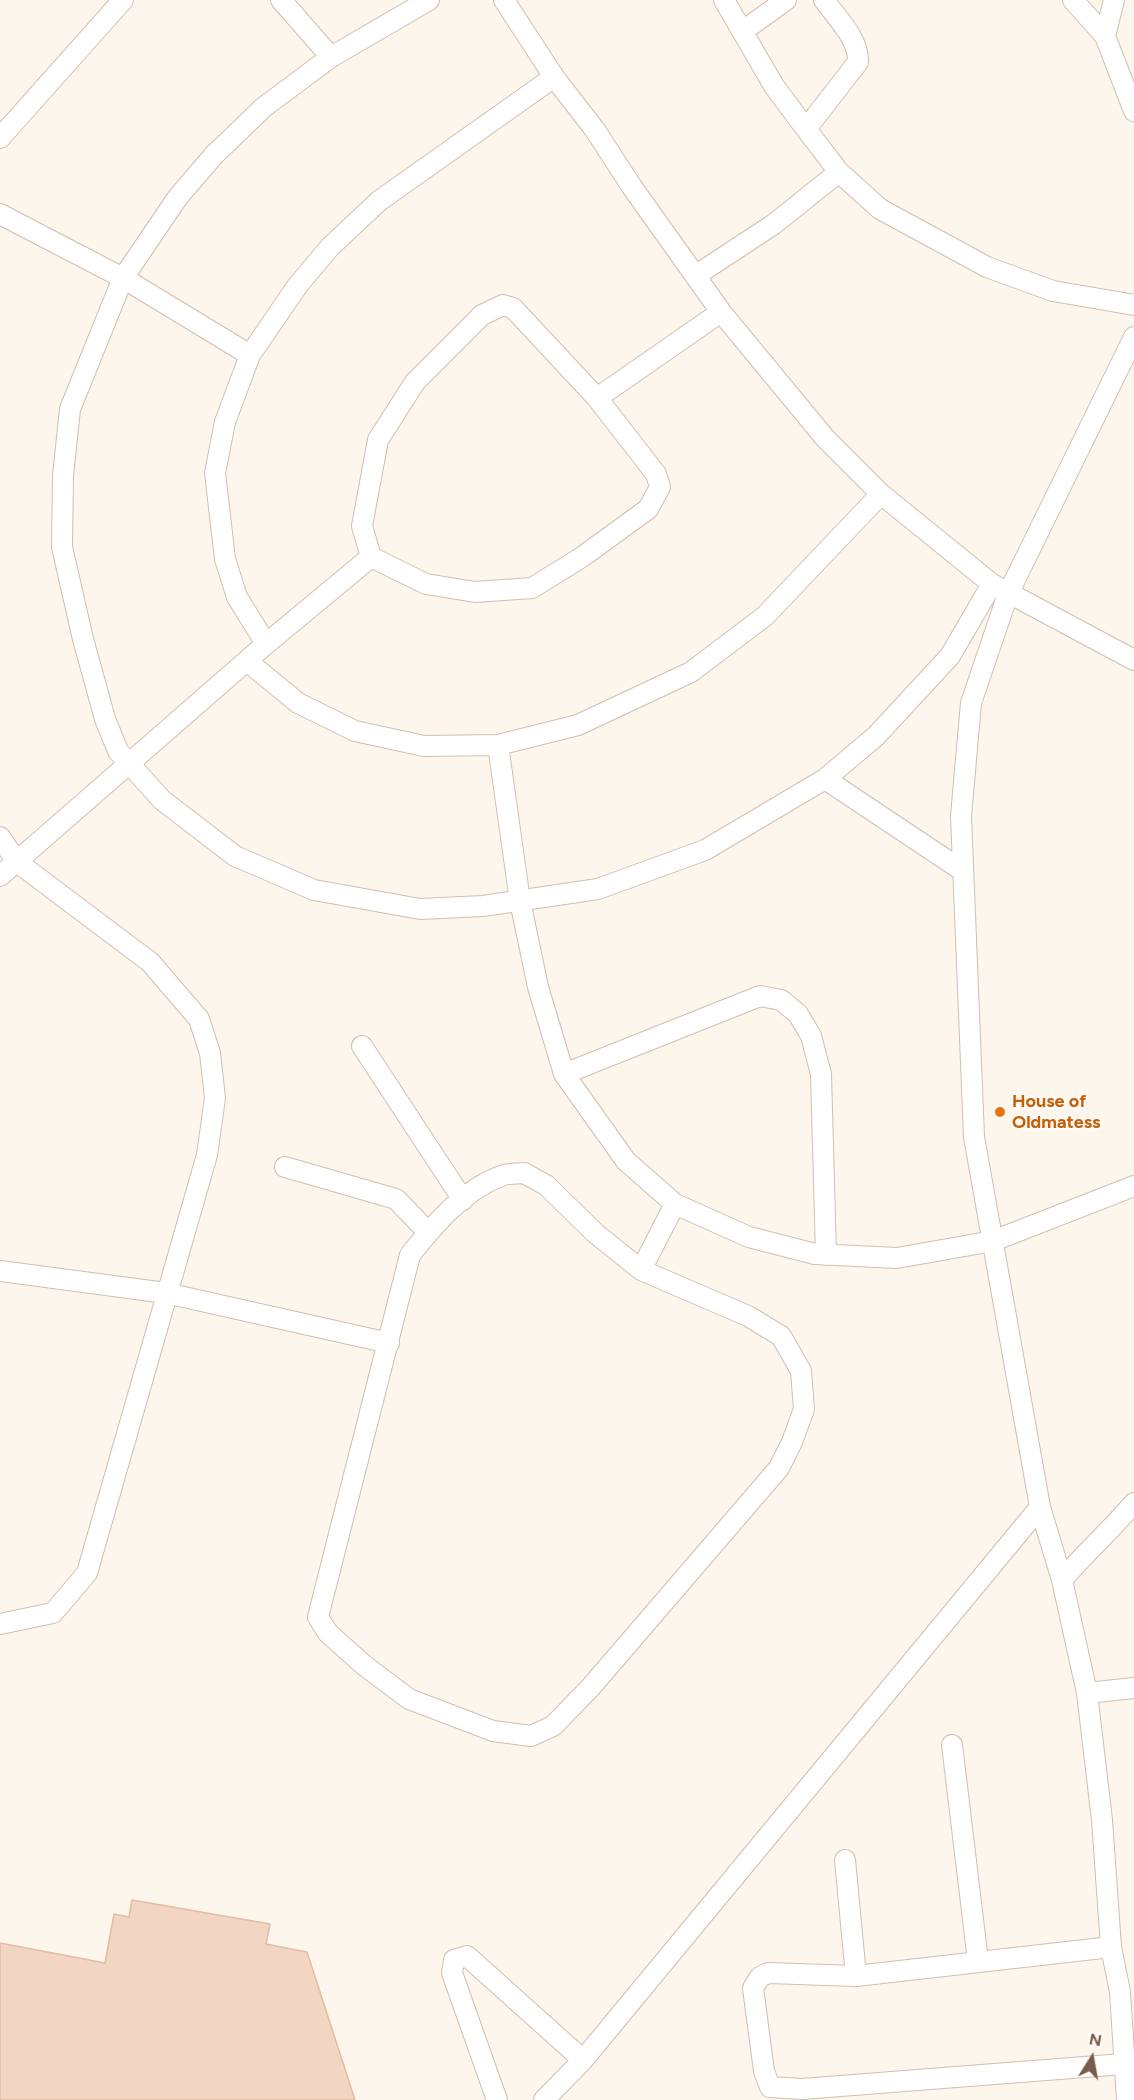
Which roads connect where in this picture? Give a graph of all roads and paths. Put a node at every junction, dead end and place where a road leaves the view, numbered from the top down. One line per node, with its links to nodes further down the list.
1 (123, 0): 16 (street)
2 (281, 0): 12 (street)
3 (429, 0): 12 (street)
4 (504, 0): 13 (street)
5 (724, 0): 10 (street)
6 (786, 0): 10 (street)
7 (824, 0): 15 (street)
8 (1072, 0): 11 (street)
9 (1114, 0): 11 (street)
10 (743, 31): 15 (street)
11 (1105, 36): 14 (street)
12 (331, 57): 20 (street)
13 (554, 77): 19 (street); 24 (street)
14 (1134, 111)
15 (806, 129): 17 (street)
16 (0, 138)
17 (839, 172): 19 (street); 21 (street)
18 (0, 214): 20 (street)
19 (695, 276): 22 (street)
20 (123, 278): 24 (street); 33 (street)
21 (1134, 305)
22 (721, 312): 25 (street); 26 (street)
23 (1134, 338): 28 (street)
24 (250, 355): 29 (street)
25 (597, 398): 27 (street); 27 (street)
26 (881, 494): 28 (street); 32 (street)
27 (371, 557): 29 (street)
28 (1000, 589): 30 (street); 34 (street); 37 (street)
29 (266, 644): 31 (street)
30 (1134, 660)
31 (248, 661): 32 (street); 33 (street)
32 (498, 746): 39 (street)
33 (129, 764): 36 (street); 39 (street)
34 (825, 779): 37 (street); 39 (street)
35 (0, 837): 36 (street)
36 (17, 862): 38 (street); 51 (street)
37 (963, 871): 47 (street)
38 (0, 876)
39 (520, 901): 41 (street)
40 (362, 1047): 44 (street)
41 (564, 1074): 45 (street); 48 (street)
42 (285, 1167): 46 (street)
43 (1134, 1186): 47 (street)
44 (463, 1200): 46 (street); 49 (street)
45 (675, 1204): 48 (street); 49 (street)
46 (428, 1232): 52 (street)
47 (993, 1241): 48 (street); 54 (street)
48 (826, 1255)
49 (641, 1270): 52 (street)
50 (0, 1271): 51 (street)
51 (166, 1293): 52 (street); 56 (street)
52 (389, 1343)
53 (1134, 1503): 55 (street)
54 (1041, 1507): 55 (street); 65 (street)
55 (1062, 1580): 58 (street)
56 (0, 1624)
57 (1134, 1688): 58 (street)
58 (1087, 1693): 61 (street)
59 (952, 1745): 62 (street)
60 (845, 1860): 63 (street)
61 (1111, 1947): 62 (street); 64 (street)
62 (978, 1961): 63 (street)
63 (856, 1976): 66 (street)
64 (1127, 1991): 66 (street)
65 (583, 2061): 67 (street); 68 (street)
66 (1123, 2064): 69 (street)
67 (496, 2100)
68 (544, 2100)
69 (1127, 2100)

